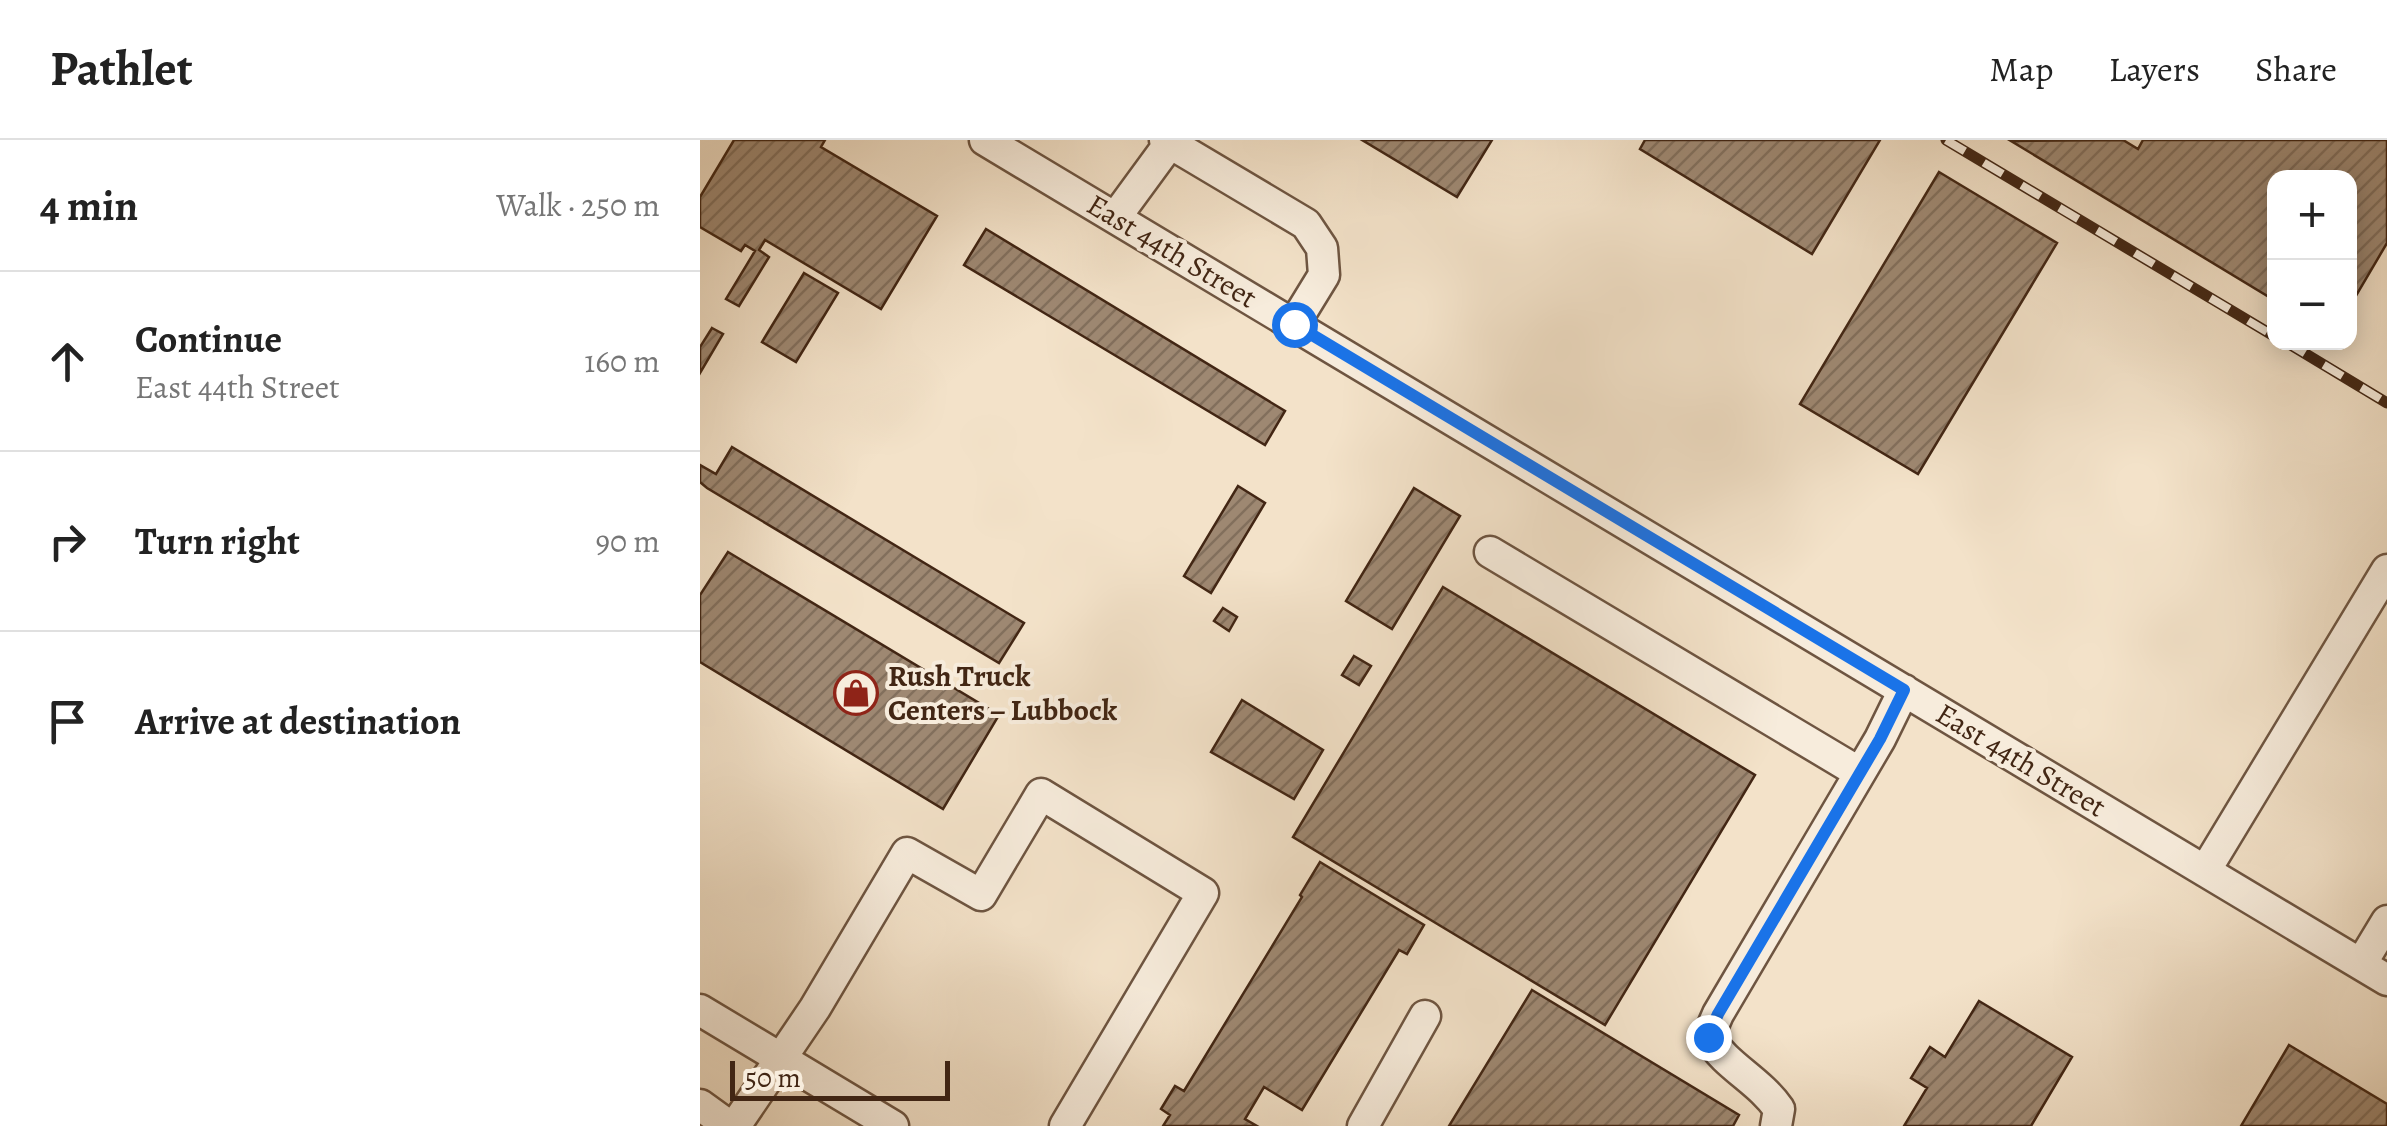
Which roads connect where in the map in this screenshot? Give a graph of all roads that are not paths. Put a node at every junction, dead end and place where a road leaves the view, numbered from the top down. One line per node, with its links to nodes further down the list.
1 (985, 140): 3 (street, East 44th Street)
2 (1168, 141): 3 (street); 4 (street)
3 (1115, 218): 4 (street, East 44th Street)
4 (1294, 324): 7 (street, East 44th Street)
5 (1490, 552): 8 (street)
6 (2387, 570): 9 (street)
7 (1904, 690): 8 (street); 9 (street, East 44th Street)
8 (1860, 773): 20 (street)
9 (2205, 871): 11 (street, East 44th Street)
10 (2387, 920): 11 (street)
11 (2374, 972)
12 (700, 1010): 14 (street)
13 (1424, 1016): 19 (street)
14 (780, 1058): 16 (street); 17 (street); 18 (street)
15 (700, 1105): 16 (street)
16 (732, 1126)
17 (892, 1126)
18 (1065, 1126)
19 (1362, 1126)
20 (1776, 1126)

